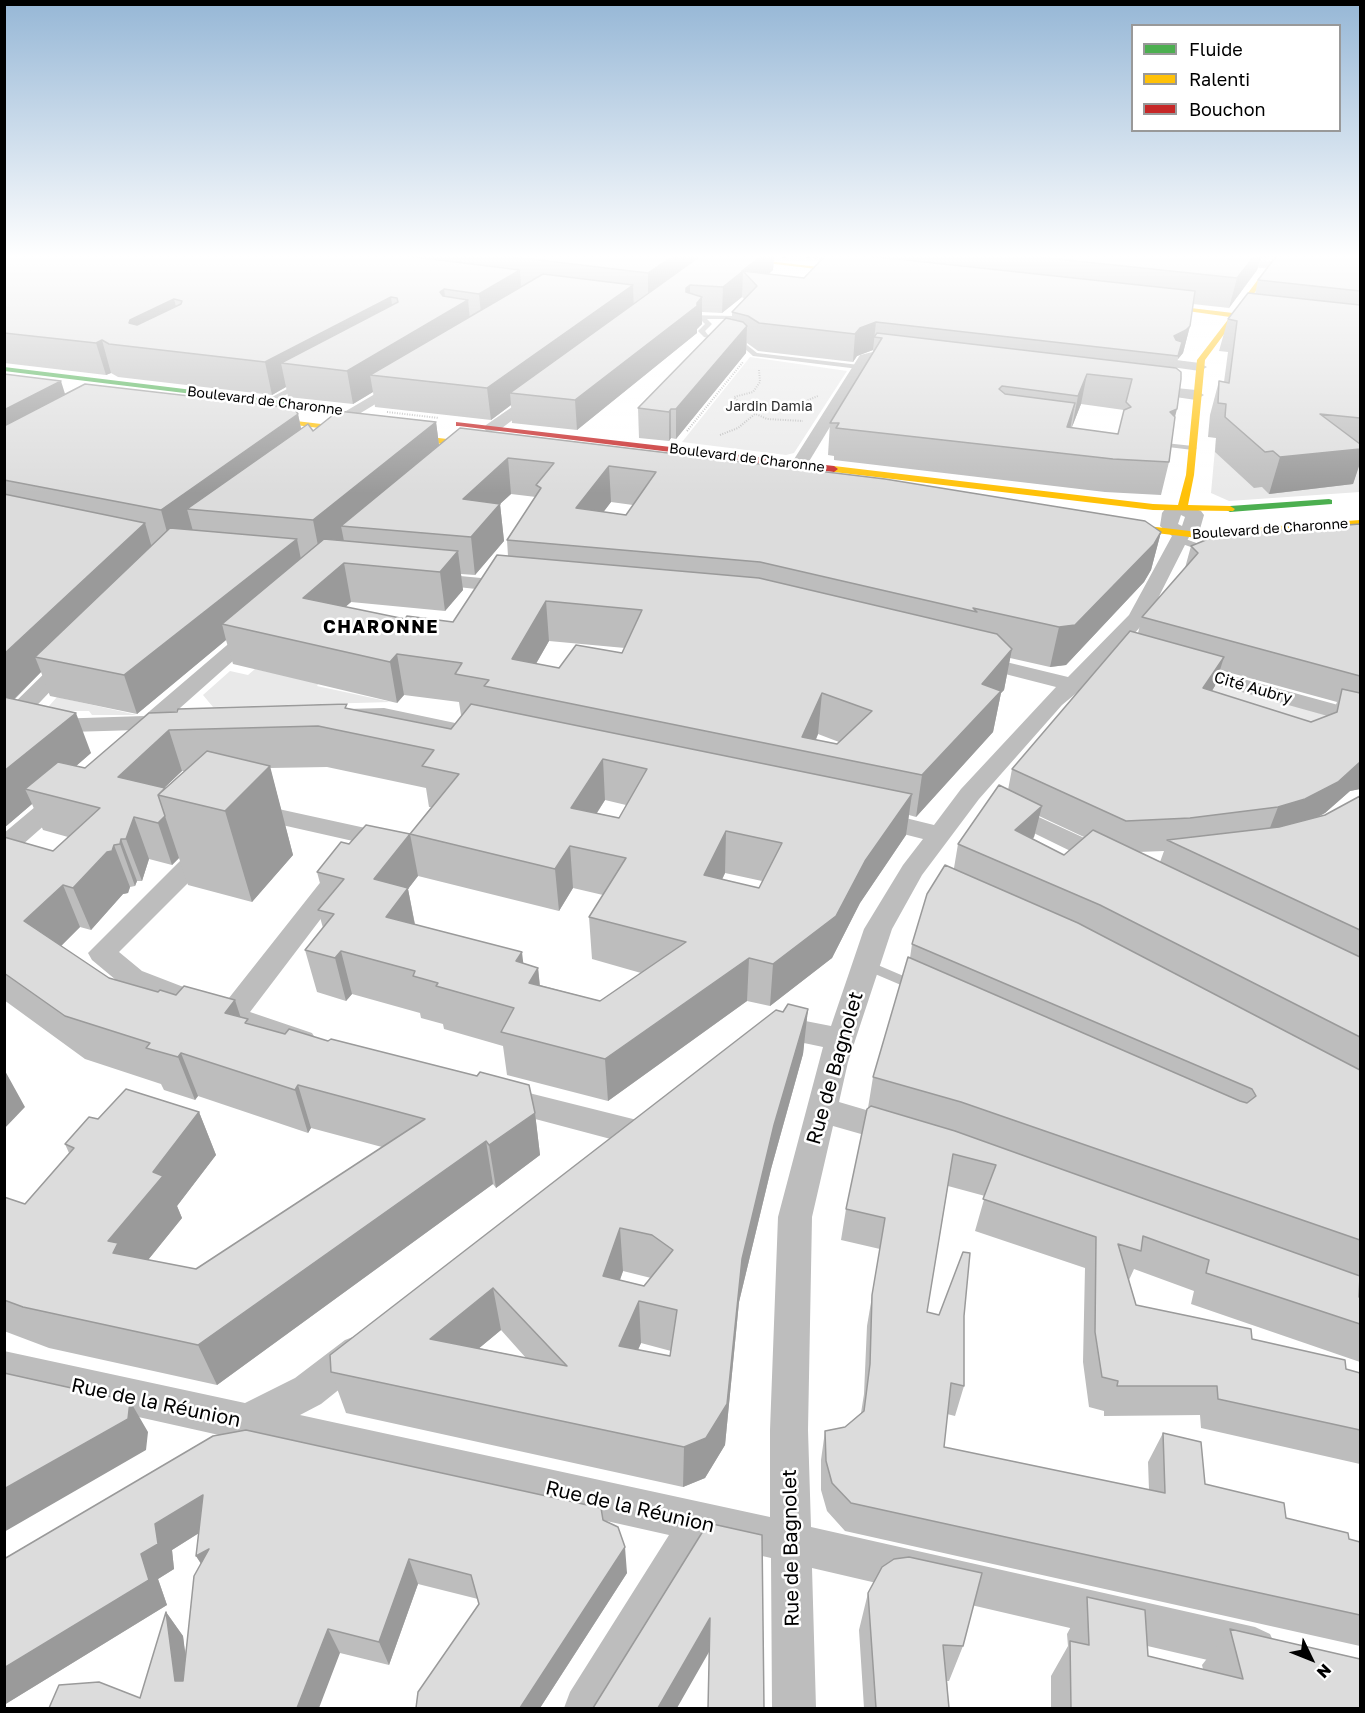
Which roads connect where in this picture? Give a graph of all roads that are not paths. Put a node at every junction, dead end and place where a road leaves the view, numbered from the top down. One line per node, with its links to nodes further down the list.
1 (704, 334): 6 (lane)
2 (1220, 334): 5 (main road)
3 (920, 360): 6 (street)
4 (1176, 364): 5 (street)
5 (1200, 367): 13 (main road)
6 (860, 368): 30 (street)
7 (4, 369): 10 (main road, Boulevard de Charonne)
8 (410, 377): 18 (street)
9 (307, 380): 15 (lane)
10 (135, 385): 14 (main road); 16 (main road, Boulevard de Charonne)
11 (548, 387): 22 (street)
12 (1131, 387): 13 (street)
13 (1196, 394): 27 (main road)
14 (114, 397)
15 (276, 397)
16 (304, 405)
17 (339, 410): 18 (main road, Boulevard de Charonne)
18 (354, 411): 19 (main road, Boulevard de Charonne)
19 (381, 415)
20 (242, 417): 23 (main road, Boulevard de Charonne)
21 (447, 423): 22 (main road, Boulevard de Charonne)
22 (492, 428): 24 (main road); 30 (main road, Boulevard de Charonne)
23 (344, 429): 24 (main road, Boulevard de Charonne); 26 (street)
24 (472, 444): 28 (main road, Boulevard de Charonne); 29 (street)
25 (1168, 445): 27 (lane)
26 (321, 446)
27 (1193, 448): 32 (main road)
28 (506, 449)
29 (450, 464)
30 (799, 464): 32 (main road, Boulevard de Charonne)
31 (1349, 501): 32 (main road, Boulevard de Charonne)
32 (1182, 509): 35 (street)
33 (1099, 523): 35 (main road, Boulevard de Charonne)
34 (1360, 523): 35 (main road, Boulevard de Charonne)
35 (1181, 537): 36 (lane); 43 (street, Rue de Bagnolet)
36 (1219, 552)
37 (414, 578): 38 (street)
38 (533, 589)
39 (271, 618): 47 (street)
40 (82, 647): 48 (street)
41 (953, 656): 43 (street)
42 (1162, 662): 45 (street, Cité Aubry)
43 (1072, 685): 52 (street, Rue de Bagnolet)
44 (325, 717): 49 (street)
45 (1360, 718)
46 (195, 720): 47 (street)
47 (148, 724): 48 (street); 50 (street)
48 (4, 726)
49 (477, 735)
50 (120, 748)
51 (85, 778): 55 (street)
52 (970, 794): 54 (street, Rue de Bagnolet); 56 (street)
53 (851, 813): 54 (street)
54 (938, 835): 57 (street, Rue de Bagnolet)
55 (4, 847)
56 (1126, 864)
57 (867, 965): 58 (lane); 60 (street, Rue de Bagnolet)
58 (927, 991)
59 (230, 1017): 59 (street); 61 (street)
60 (841, 1039): 62 (street); 64 (street, Rue de Bagnolet)
61 (328, 1049)
62 (742, 1053)
63 (474, 1091): 66 (street)
64 (821, 1110): 65 (street); 72 (street, Rue de Bagnolet)
65 (919, 1138)
66 (609, 1155)
67 (383, 1332): 69 (street)
68 (4, 1370): 69 (street, Rue de la Réunion)
69 (246, 1423): 70 (street); 71 (street, Rue de la Réunion)
70 (200, 1449)
71 (700, 1524): 72 (street, Rue de la Réunion); 74 (street)
72 (793, 1542): 73 (street, Rue de la Réunion); 75 (street, Rue de Bagnolet)
73 (1292, 1657)
74 (586, 1708)
75 (794, 1708)

